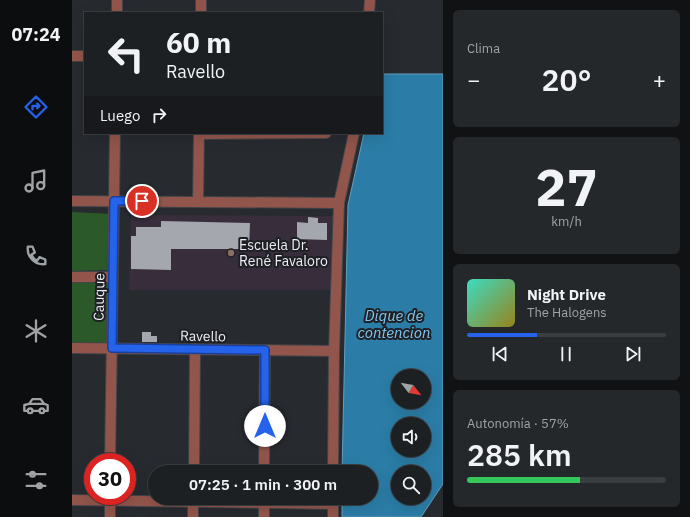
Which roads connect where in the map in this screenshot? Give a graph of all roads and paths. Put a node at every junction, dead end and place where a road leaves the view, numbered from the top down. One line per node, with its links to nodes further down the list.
1 (117, 0): 4 (street)
2 (201, 0): 5 (street)
3 (370, 0): 6 (street)
4 (116, 12)
5 (201, 12)
6 (369, 12)
7 (72, 56): 8 (street)
8 (84, 56)
9 (115, 134): 13 (street, Cauque)
10 (199, 134): 14 (street)
11 (354, 134): 15 (street)
12 (72, 201): 13 (street)
13 (114, 201): 14 (street); 17 (street, Cauque)
14 (198, 202): 15 (street)
15 (338, 204): 22 (street)
16 (72, 277): 17 (street)
17 (113, 277): 19 (street, Cauque)
18 (72, 348): 19 (street, Ravello)
19 (112, 348): 20 (street, Ravello); 23 (street, Cauque)
20 (195, 349): 21 (street, Ravello); 24 (street)
21 (265, 350): 22 (street, Ravello); 25 (street)
22 (334, 351): 26 (street)
23 (110, 453)
24 (194, 465)
25 (264, 465)
26 (333, 465)
27 (84, 499): 30 (street)
28 (136, 499): 29 (street)
29 (148, 499)
30 (72, 500)
31 (110, 505): 35 (street)
32 (193, 505): 36 (street)
33 (264, 505): 37 (street)
34 (333, 505): 38 (street)
35 (110, 517)
36 (193, 517)
37 (264, 517)
38 (333, 517)

